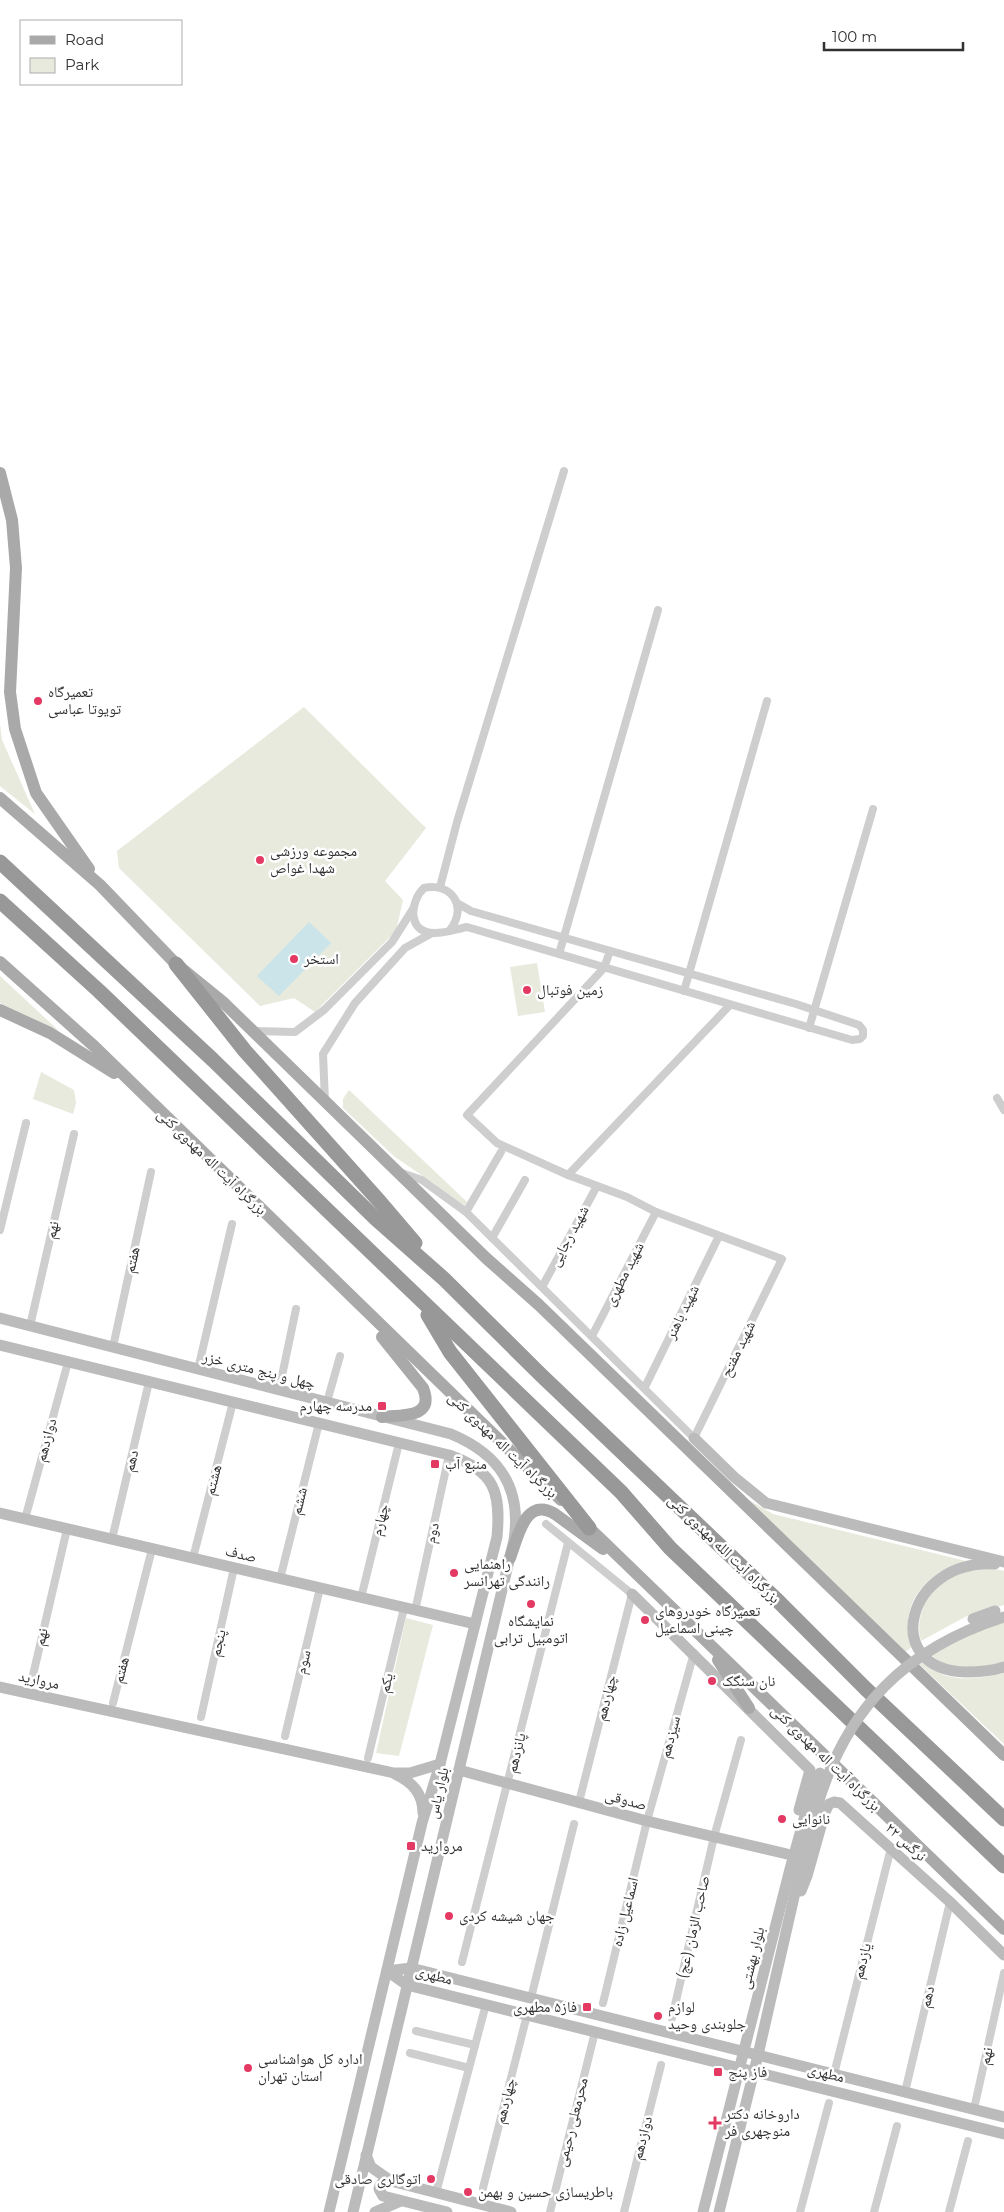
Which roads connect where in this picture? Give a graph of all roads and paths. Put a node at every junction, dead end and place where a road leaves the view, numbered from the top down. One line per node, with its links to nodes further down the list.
1 (564, 471): 9 (street)
2 (0, 473): 8 (main road)
3 (658, 610): 15 (street)
4 (767, 701): 21 (street)
5 (0, 798): 8 (main road)
6 (873, 809): 25 (street)
7 (0, 862): 46 (highway)
8 (100, 885): 19 (main road)
9 (440, 887): 11 (street); 12 (street)
10 (0, 901): 49 (highway)
11 (457, 903): 13 (street); 15 (street)
12 (413, 909): 14 (street); 27 (street)
13 (450, 930): 14 (street); 17 (street)
14 (432, 933): 30 (street)
15 (564, 938): 16 (street); 17 (street)
16 (610, 951): 20 (street); 21 (street)
17 (559, 954): 20 (street)
18 (0, 962): 28 (main road, بزرگراه آیت اله مهدوی کنی)
19 (176, 964): 27 (main road); 46 (highway)
20 (604, 968): 22 (street); 37 (street)
21 (689, 974): 22 (street); 25 (street)
22 (684, 991): 23 (street)
23 (730, 1005): 26 (street); 37 (street)
24 (0, 1010): 28 (main road)
25 (814, 1010): 26 (street); 26 (street)
26 (810, 1028)
27 (253, 1031): 30 (main road)
28 (132, 1084): 48 (main road, بزرگراه آیت اله مهدوی کنی)
29 (997, 1098): 31 (street)
30 (325, 1101): 36 (main road)
31 (1004, 1110)
32 (26, 1123): 43 (street)
33 (74, 1134): 52 (street, نهم)
34 (501, 1152): 40 (street)
35 (151, 1172): 55 (street, هفتم)
36 (398, 1172): 40 (street); 68 (main road)
37 (568, 1175): 41 (street)
38 (525, 1180): 45 (street)
39 (597, 1186): 47 (street, شهید رجایی)
40 (466, 1212): 45 (street)
41 (656, 1212): 44 (street); 53 (street, شهید مطهری)
42 (232, 1224): 58 (street)
43 (0, 1230)
44 (719, 1236): 60 (street, شهید باهنر); 66 (street, شهید مفتح)
45 (492, 1238): 47 (street)
46 (444, 1279): 113 (highway, بزرگراه آیت الله مهدوی کنی)
47 (542, 1287): 53 (street)
48 (346, 1292): 64 (main road); 76 (main road, بزرگراه آیت اله مهدوی کنی)
49 (417, 1296): 76 (highway); 120 (highway)
50 (296, 1309): 61 (street)
51 (0, 1318): 52 (main road, چهل و پنج متری خزر)
52 (30, 1326): 55 (main road, چهل و پنج متری خزر)
53 (592, 1336): 60 (street)
54 (0, 1345): 57 (main road)
55 (113, 1347): 58 (main road, چهل و پنج متری خزر)
56 (340, 1356): 63 (street)
57 (68, 1362): 59 (main road); 74 (street, دوازدهم)
58 (198, 1369): 61 (main road, چهل و پنج متری خزر)
59 (150, 1382): 62 (main road); 79 (street, دهم)
60 (645, 1388): 66 (street)
61 (279, 1390): 63 (main road, چهل و پنج متری خزر)
62 (233, 1402): 65 (main road); 83 (street, هشتم)
63 (327, 1402): 64 (main road, چهل و پنج متری خزر)
64 (382, 1417): 71 (main road, چهل و پنج متری خزر)
65 (319, 1423): 67 (main road); 88 (street, ششم)
66 (694, 1438): 70 (main road)
67 (399, 1442): 69 (main road); 91 (street, چهارم)
68 (691, 1454): 70 (main road); 72 (main road)
69 (449, 1455): 78 (main road, بلوار یاس); 92 (street, دوم)
70 (717, 1461): 72 (main road); 85 (main road)
71 (501, 1470): 80 (main road, بلوار یاس)
72 (729, 1490): 105 (main road)
73 (0, 1513): 74 (main road, صدف)
74 (25, 1519): 77 (main road, صدف)
75 (546, 1524): 81 (street)
76 (589, 1528): 87 (main road, بزرگراه آیت اله مهدوی کنی)
77 (67, 1529): 79 (main road, صدف); 99 (street, نهم)
78 (497, 1537): 80 (main road); 94 (main road, بلوار یاس)
79 (112, 1539): 82 (main road, صدف)
80 (514, 1540): 84 (main road, بلوار یاس)
81 (568, 1543): 90 (street); 110 (street, پانزدهم)
82 (152, 1549): 83 (main road, صدف); 100 (street, هفتم)
83 (193, 1558): 86 (main road, صدف)
84 (510, 1558): 87 (main road); 108 (main road, بلوار یاس)
85 (1004, 1563): 97 (main road)
86 (234, 1568): 88 (main road, صدف); 102 (street, پنجم)
87 (631, 1568): 95 (main road, بزرگراه آیت اله مهدوی کنی)
88 (280, 1579): 89 (main road, صدف)
89 (320, 1588): 91 (main road, صدف); 103 (street, سوم)
90 (632, 1594): 96 (main road); 111 (street, چهاردهم)
91 (361, 1598): 92 (main road, صدف)
92 (410, 1609): 94 (main road, صدف); 106 (street, یکم)
93 (1001, 1612): 112 (main road, bridge)
94 (474, 1624): 107 (main road, بلوار یاس)
95 (708, 1643): 101 (main road); 123 (main road, بزرگراه آیت اله مهدوی کنی)
96 (694, 1653): 101 (main road); 114 (street, سیزدهم)
97 (1004, 1667)
98 (0, 1687): 109 (main road, مروارید)
99 (30, 1688)
100 (113, 1704)
101 (749, 1708): 119 (main road)
102 (201, 1717)
103 (285, 1736)
104 (741, 1740): 117 (street, صاحب الزمان (عج))
105 (1004, 1755)
106 (368, 1758)
107 (440, 1764): 109 (main road); 115 (main road, بلوار یاس)
108 (459, 1770): 110 (main road, صدوقی); 127 (main road, بلوار یاس)
109 (394, 1773): 115 (main road)
110 (508, 1783): 111 (main road, صدوقی); 126 (street, پانزدهم)
111 (579, 1802): 114 (main road, صدوقی)
112 (813, 1803): 122 (main road, بلوار بهشتی); 124 (main road, بلوار بهشتی)
113 (1004, 1819)
114 (647, 1821): 117 (main road, صدوقی); 132 (street, اسماعیل زاده)
115 (422, 1823): 128 (main road, بلوار یاس)
116 (574, 1824): 131 (street)
117 (714, 1837): 119 (main road, صدوقی); 135 (street, صاحب الزمان (عج))
118 (890, 1848): 121 (main road, نرگس ۲۲); 122 (main road, نرگس ۲۲); 146 (street, یازدهم)
119 (787, 1854): 124 (main road)
120 (1004, 1866)
121 (950, 1902): 125 (main road, نرگس ۲۲); 147 (street, دهم)
122 (789, 1918): 141 (main road, بلوار بهشتی)
123 (1004, 1929)
124 (773, 1937): 139 (main road, بلوار بهشتی)
125 (1004, 1955)
126 (462, 1962)
127 (411, 1968): 128 (main road, مطهری); 130 (main road, بلوار یاس); 131 (main road, مطهری)
128 (388, 1971): 130 (main road, مطهری); 159 (main road, بلوار یاس)
129 (1004, 1973): 149 (street, نهم)
130 (408, 1985): 133 (main road, مطهری); 154 (main road, بلوار یاس)
131 (531, 1998): 139 (main road, مطهری)
132 (603, 2003)
133 (486, 2004): 134 (main road, مطهری); 138 (street)
134 (527, 2015): 137 (main road, مطهری); 156 (street, چهاردهم)
135 (672, 2018)
136 (416, 2031): 138 (street)
137 (595, 2032): 144 (main road, مطهری); 164 (street, محرمعلی رحیمی)
138 (475, 2045): 143 (street)
139 (744, 2052): 141 (main road, مطهری); 144 (main road, بلوار بهشتی)
140 (410, 2053): 143 (street)
141 (758, 2055): 145 (main road, بلوار بهشتی); 146 (main road, مطهری)
142 (661, 2065): 165 (street, دوازدهم)
143 (469, 2068): 157 (street)
144 (740, 2068): 145 (main road, مطهری); 166 (main road, بلوار بهشتی)
145 (754, 2072): 152 (main road, مطهری); 167 (main road, بلوار بهشتی)
146 (834, 2074): 147 (main road, مطهری)
147 (905, 2092): 149 (main road, مطهری)
148 (828, 2103): 168 (street)
149 (974, 2109): 150 (main road, مطهری)
150 (1004, 2117)
151 (897, 2126): 169 (street)
152 (1004, 2134)
153 (968, 2141): 170 (street)
154 (366, 2155): 155 (main road); 160 (main road, بلوار یاس)
155 (391, 2181): 157 (main road); 158 (main road)
156 (483, 2188)
157 (436, 2193): 163 (main road)
158 (403, 2200): 161 (main road); 162 (main road)
159 (330, 2212)
160 (353, 2212)
161 (375, 2212)
162 (447, 2212)
163 (511, 2212)
164 (550, 2212)
165 (624, 2212)
166 (703, 2212)
167 (719, 2212)
168 (800, 2212)
169 (874, 2212)
170 (949, 2212)

